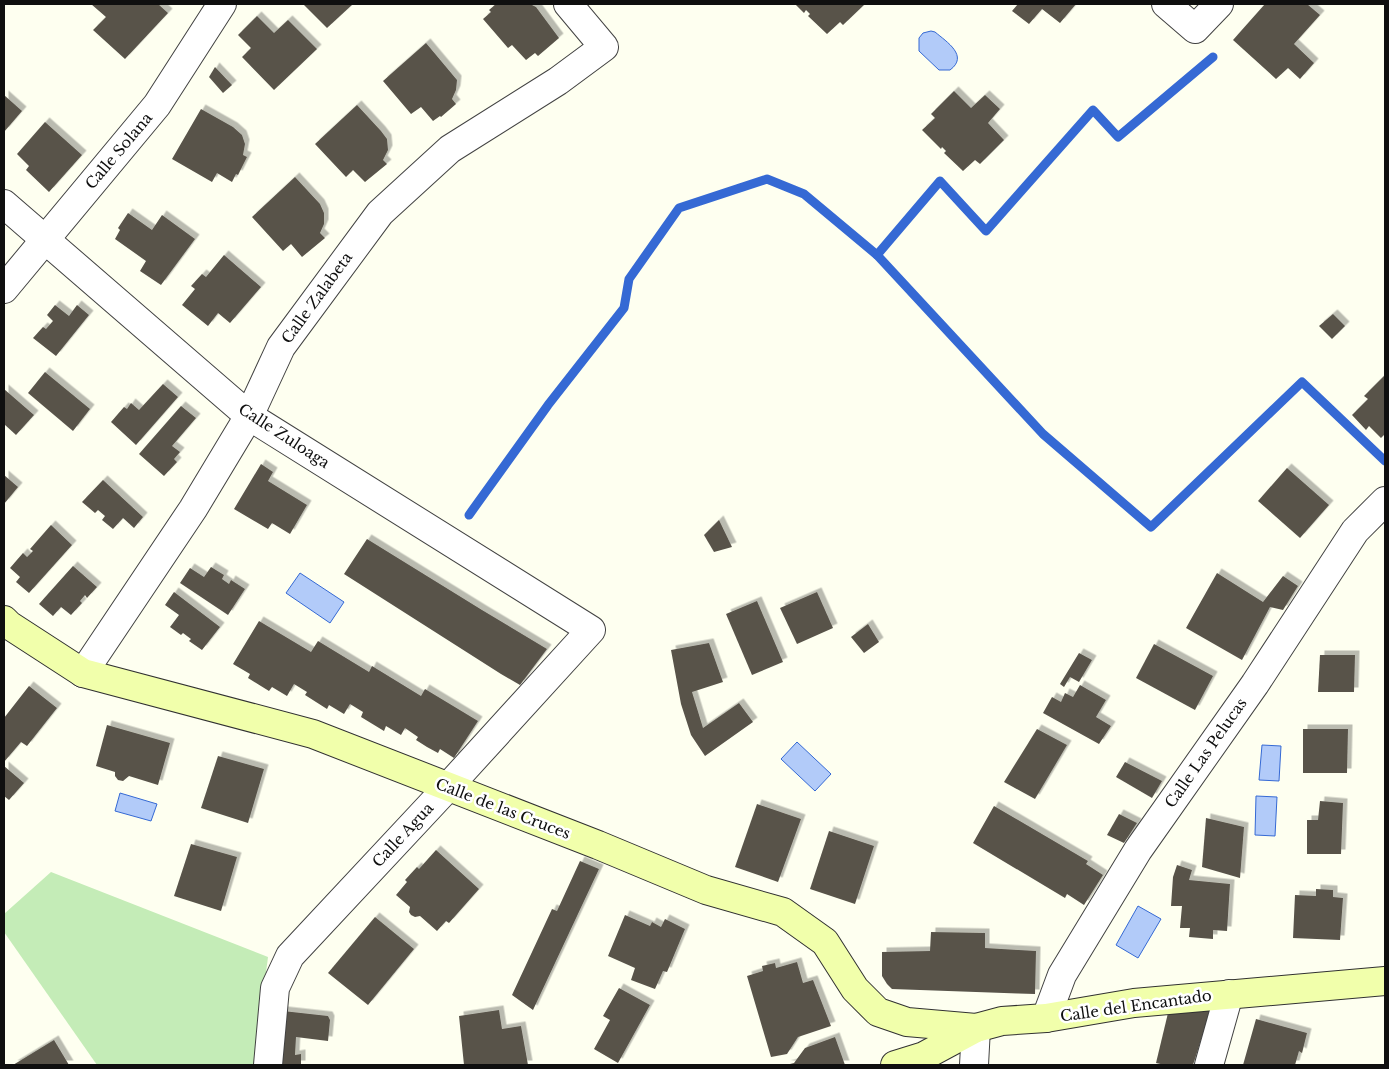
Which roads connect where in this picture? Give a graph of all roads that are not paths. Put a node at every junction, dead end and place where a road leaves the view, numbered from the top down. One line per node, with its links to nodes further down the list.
1 (222, 4): 6 (street, Calle Solana)
2 (568, 4): 8 (street, Calle Zalabeta)
3 (1166, 4): 4 (street)
4 (1219, 4)
5 (4, 204): 6 (street, Calle Zuloaga)
6 (45, 241): 7 (street, Calle Solana); 8 (street, Calle Zuloaga)
7 (4, 289)
8 (249, 416): 11 (street, Calle Zuloaga); 12 (street, Calle Zalabeta)
9 (1385, 500): 16 (street, Calle Las Pelucas)
10 (4, 620): 12 (street, Calle de las Cruces)
11 (591, 630): 13 (street, Calle Agua)
12 (83, 673): 13 (street, Calle de las Cruces)
13 (447, 788): 17 (street, Calle de las Cruces); 18 (street, Calle Agua)
14 (1385, 981): 15 (street, Calle del Encantado)
15 (1229, 994): 16 (street, Calle del Encantado); 21 (street)
16 (1046, 1018): 17 (street, Calle del Encantado)
17 (976, 1028): 19 (street, Calle del Encantado); 20 (street)
18 (268, 1065)
19 (895, 1065)
20 (974, 1065)
21 (1209, 1065)

